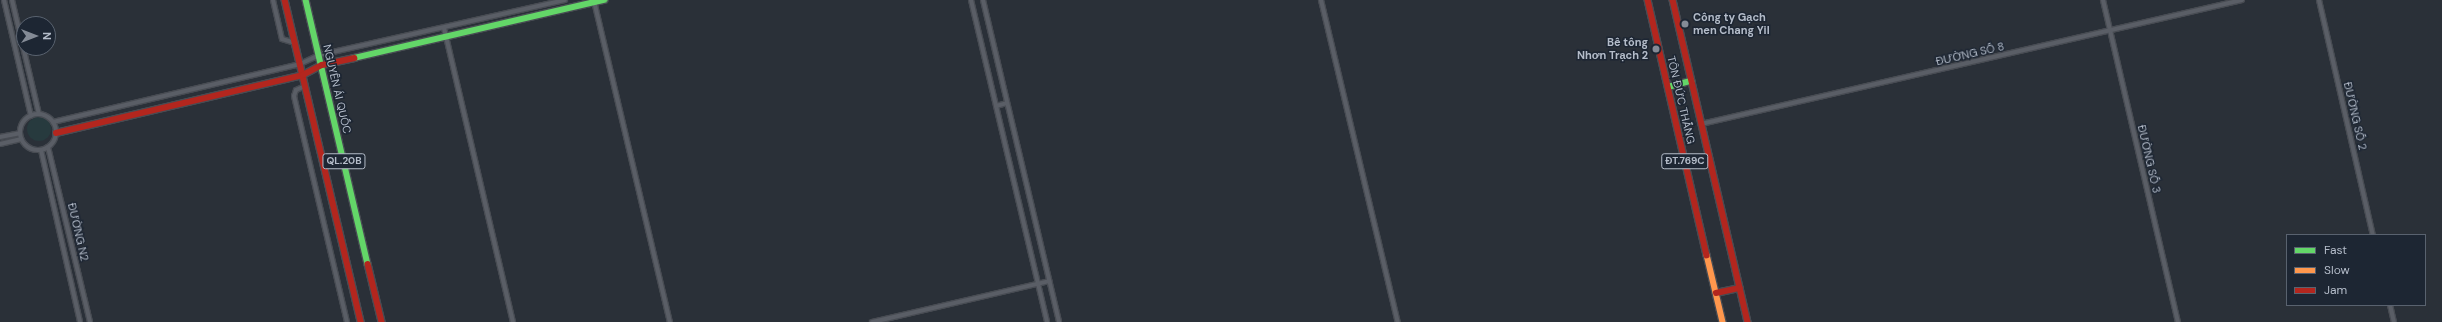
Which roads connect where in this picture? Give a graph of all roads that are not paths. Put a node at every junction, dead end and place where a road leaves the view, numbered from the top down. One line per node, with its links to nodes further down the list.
1 (4, 0): 31 (street)
2 (12, 0): 30 (street)
3 (273, 0): 20 (street)
4 (285, 0): 20 (main road, QL.20B)
5 (306, 0): 21 (main road, NGUYỄN ÁI QUỐC / QL.20B)
6 (565, 0): 17 (street)
7 (604, 0): 16 (main road)
8 (971, 0): 29 (street)
9 (983, 0): 28 (street)
10 (1321, 0): 57 (street)
11 (1648, 0): 27 (main road, TÔN ĐỨC THẮNG / ĐT.769C)
12 (1673, 0): 25 (main road, TÔN ĐỨC THẮNG / ĐT.769C)
13 (2103, 0): 18 (street, ĐƯỜNG SỐ 3)
14 (2242, 0): 18 (street, ĐƯỜNG SỐ 8)
15 (2319, 0): 41 (street, ĐƯỜNG SỐ 2)
16 (594, 1): 19 (main road); 53 (street)
17 (444, 28): 19 (street); 21 (street)
18 (2110, 31): 33 (street, ĐƯỜNG SỐ 8); 60 (street, ĐƯỜNG SỐ 3)
19 (446, 37): 23 (main road); 52 (street)
20 (295, 43): 22 (main road, QL.20B)
21 (319, 55): 22 (street); 23 (main road, NGUYỄN ÁI QUỐC / QL.20B)
22 (300, 64): 24 (main road, QL.20B); 32 (street)
23 (322, 66): 24 (main road); 51 (main road, NGUYỄN ÁI QUỐC / QL.20B)
24 (303, 75): 26 (main road, QL.20B); 35 (main road)
25 (1691, 81): 27 (main road); 33 (main road, TÔN ĐỨC THẮNG / ĐT.769C)
26 (305, 86): 49 (street); 50 (main road, QL.20B)
27 (1668, 87): 45 (main road, TÔN ĐỨC THẮNG / ĐT.769C)
28 (1007, 103): 29 (street); 42 (street)
29 (996, 106): 43 (street)
30 (40, 114): 31 (street); 32 (street)
31 (31, 116): 34 (street)
32 (53, 122): 35 (street)
33 (1701, 124): 44 (main road, TÔN ĐỨC THẮNG / ĐT.769C)
34 (20, 133): 36 (street); 37 (street)
35 (56, 133): 39 (street)
36 (0, 138)
37 (21, 139): 38 (street); 40 (street)
38 (0, 144)
39 (48, 147): 40 (street); 48 (street, ĐƯỜNG N2)
40 (41, 150): 47 (street, ĐƯỜNG N2)
41 (2373, 234)
42 (1049, 281): 43 (street); 56 (street)
43 (1038, 284): 54 (street); 55 (street)
44 (1739, 288): 45 (main road); 59 (main road, TÔN ĐỨC THẮNG / ĐT.769C)
45 (1716, 293): 58 (main road, TÔN ĐỨC THẮNG / ĐT.769C)
46 (2390, 306): 61 (street)
47 (80, 322)
48 (90, 322)
49 (347, 322)
50 (361, 322)
51 (382, 322)
52 (513, 322)
53 (670, 322)
54 (872, 322)
55 (1047, 322)
56 (1059, 322)
57 (1398, 322)
58 (1723, 322)
59 (1748, 322)
60 (2178, 322)
61 (2394, 322)

